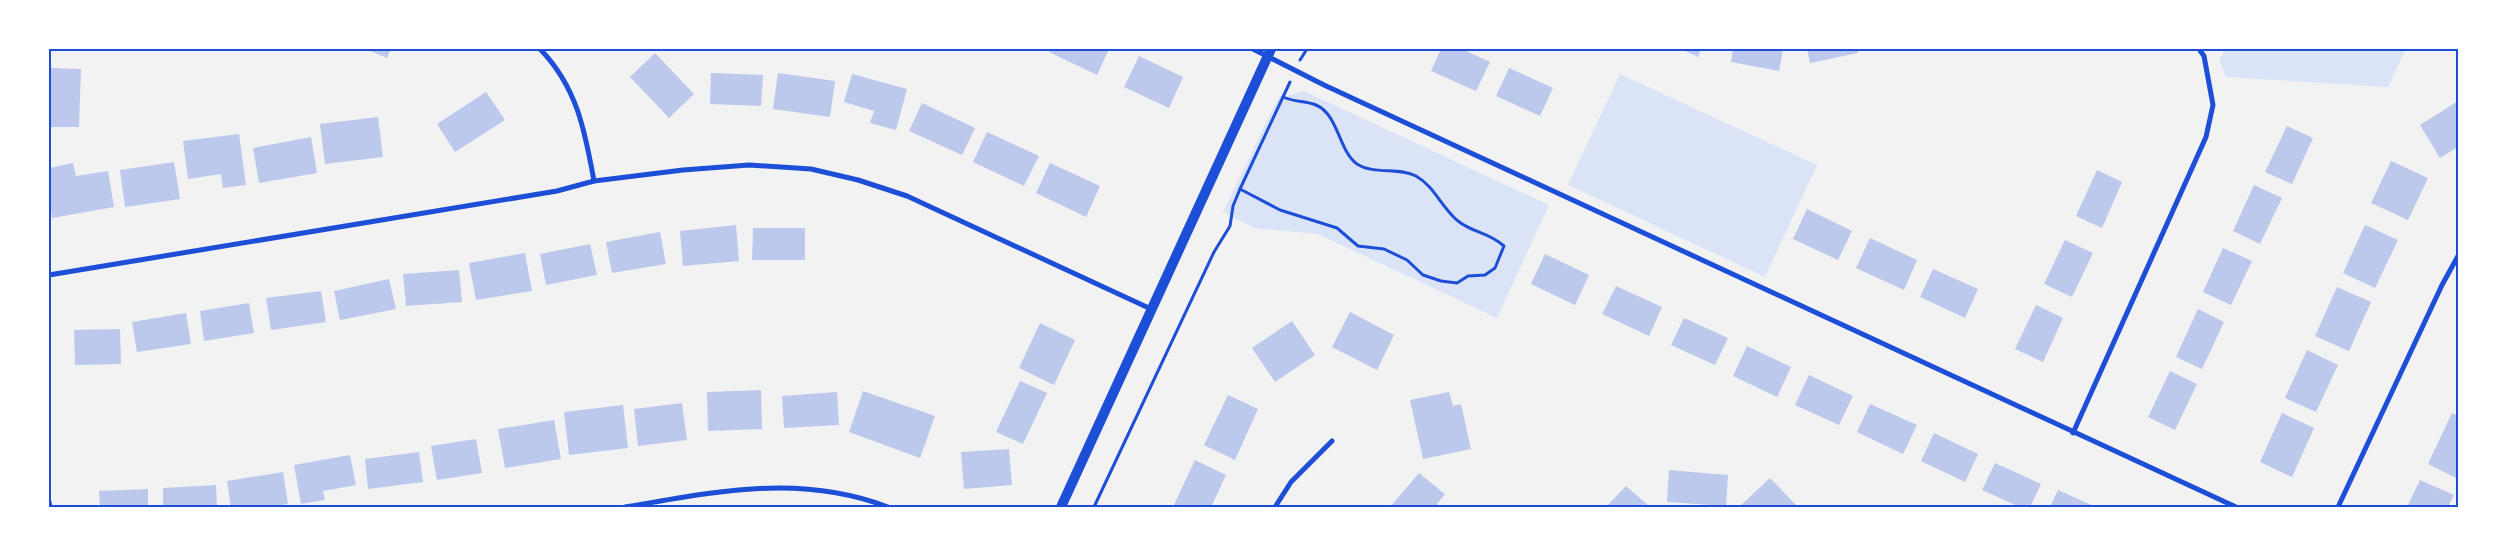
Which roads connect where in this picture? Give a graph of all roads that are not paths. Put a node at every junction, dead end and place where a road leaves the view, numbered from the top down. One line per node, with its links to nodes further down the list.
1 (540, 49): 5 (street)
2 (1253, 49): 4 (street)
3 (2200, 49): 9 (street)
4 (1269, 53): 8 (main road); 9 (street)
5 (594, 181): 7 (street); 8 (street)
6 (2458, 256): 18 (street)
7 (49, 275)
8 (1151, 309): 15 (main road)
9 (2072, 432): 17 (street)
10 (1332, 441): 16 (street)
11 (49, 502): 12 (street)
12 (50, 507)
13 (625, 507): 14 (street)
14 (888, 507)
15 (1061, 507)
16 (1275, 507)
17 (2236, 507)
18 (2338, 507)

